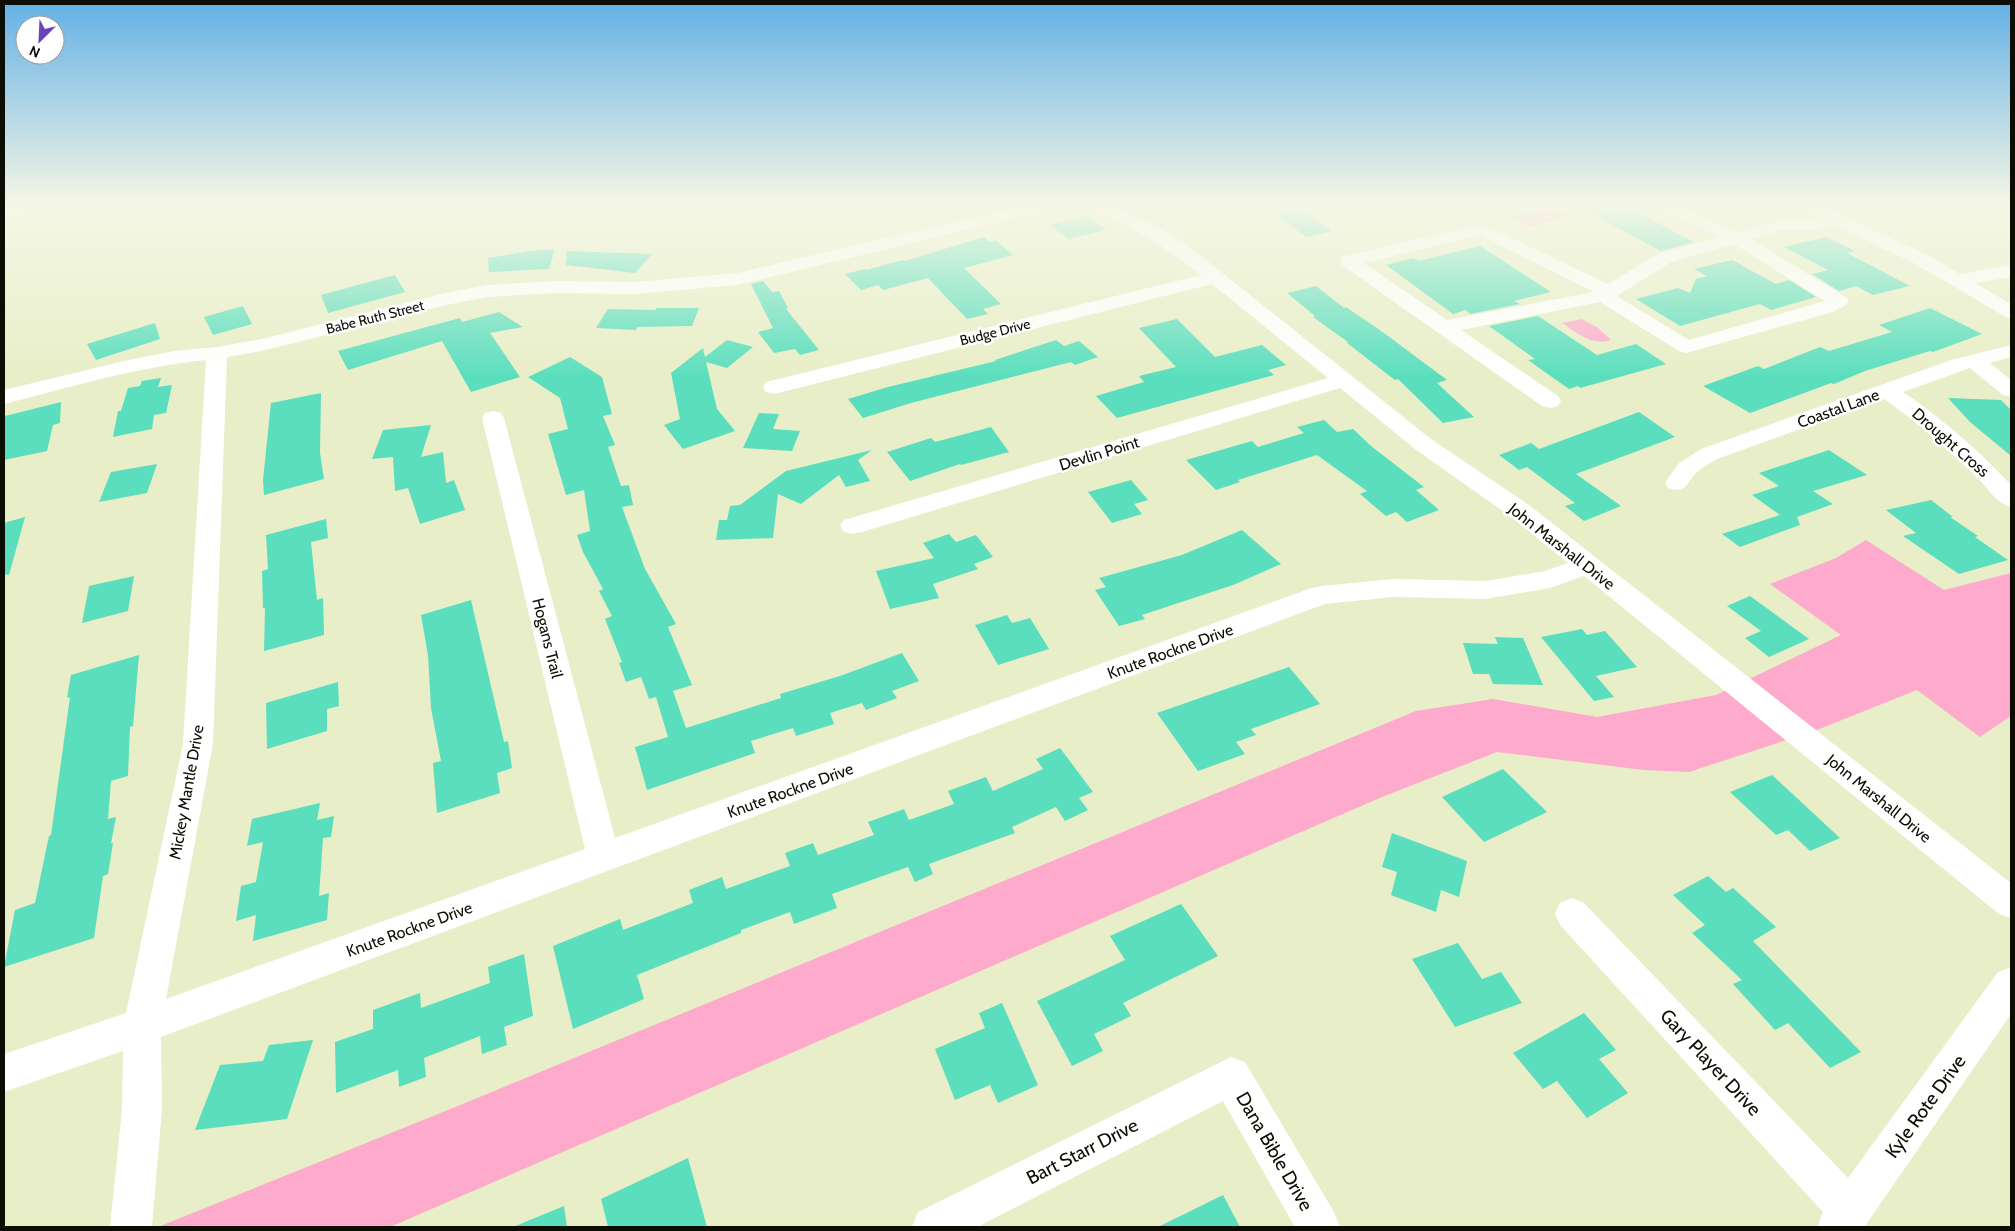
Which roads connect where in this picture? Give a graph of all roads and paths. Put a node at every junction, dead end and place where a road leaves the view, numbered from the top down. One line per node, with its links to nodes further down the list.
1 (802, 263): 15 (street, Babe Ruth Street)
2 (1199, 263): 9 (street, John Marshall Drive)
3 (1352, 263): 13 (street)
4 (1548, 263): 11 (street)
5 (1655, 263): 11 (street)
6 (1778, 263): 11 (street)
7 (1928, 263): 10 (street)
8 (2011, 271): 10 (street)
9 (1216, 277): 17 (street, John Marshall Drive); 18 (street, Budge Drive)
10 (1958, 280): 12 (street)
11 (1606, 294): 13 (street)
12 (2011, 312)
13 (1443, 327): 22 (street)
14 (2011, 351): 16 (street, Coastal Lane)
15 (217, 353): 21 (street, Babe Ruth Street); 32 (street, Mickey Mantle Drive)
16 (1974, 361): 19 (street); 20 (street, Coastal Lane)
17 (1344, 380): 26 (street, Devlin Point); 27 (street, John Marshall Drive)
18 (774, 386)
19 (2011, 390)
20 (1886, 391): 24 (street, Coastal Lane); 25 (street, Drought Cross)
21 (4, 397)
22 (1550, 401)
23 (492, 418): 28 (street, Hogans Trail)
24 (1677, 483)
25 (2011, 499)
26 (853, 526)
27 (1587, 565): 28 (street, Knute Rockne Drive); 29 (street, John Marshall Drive)
28 (604, 858): 32 (street, Knute Rockne Drive)
29 (2011, 903)
30 (1572, 914): 35 (street, Gary Player Drive)
31 (2011, 984): 35 (street, Kyle Rote Drive)
32 (142, 1026): 33 (street, Knute Rockne Drive); 36 (street, Mickey Mantle Drive)
33 (4, 1073)
34 (1231, 1076): 37 (street, Bart Starr Drive); 38 (street, Dana Bible Drive)
35 (1844, 1219)
36 (132, 1227)
37 (933, 1227)
38 (1320, 1227)

